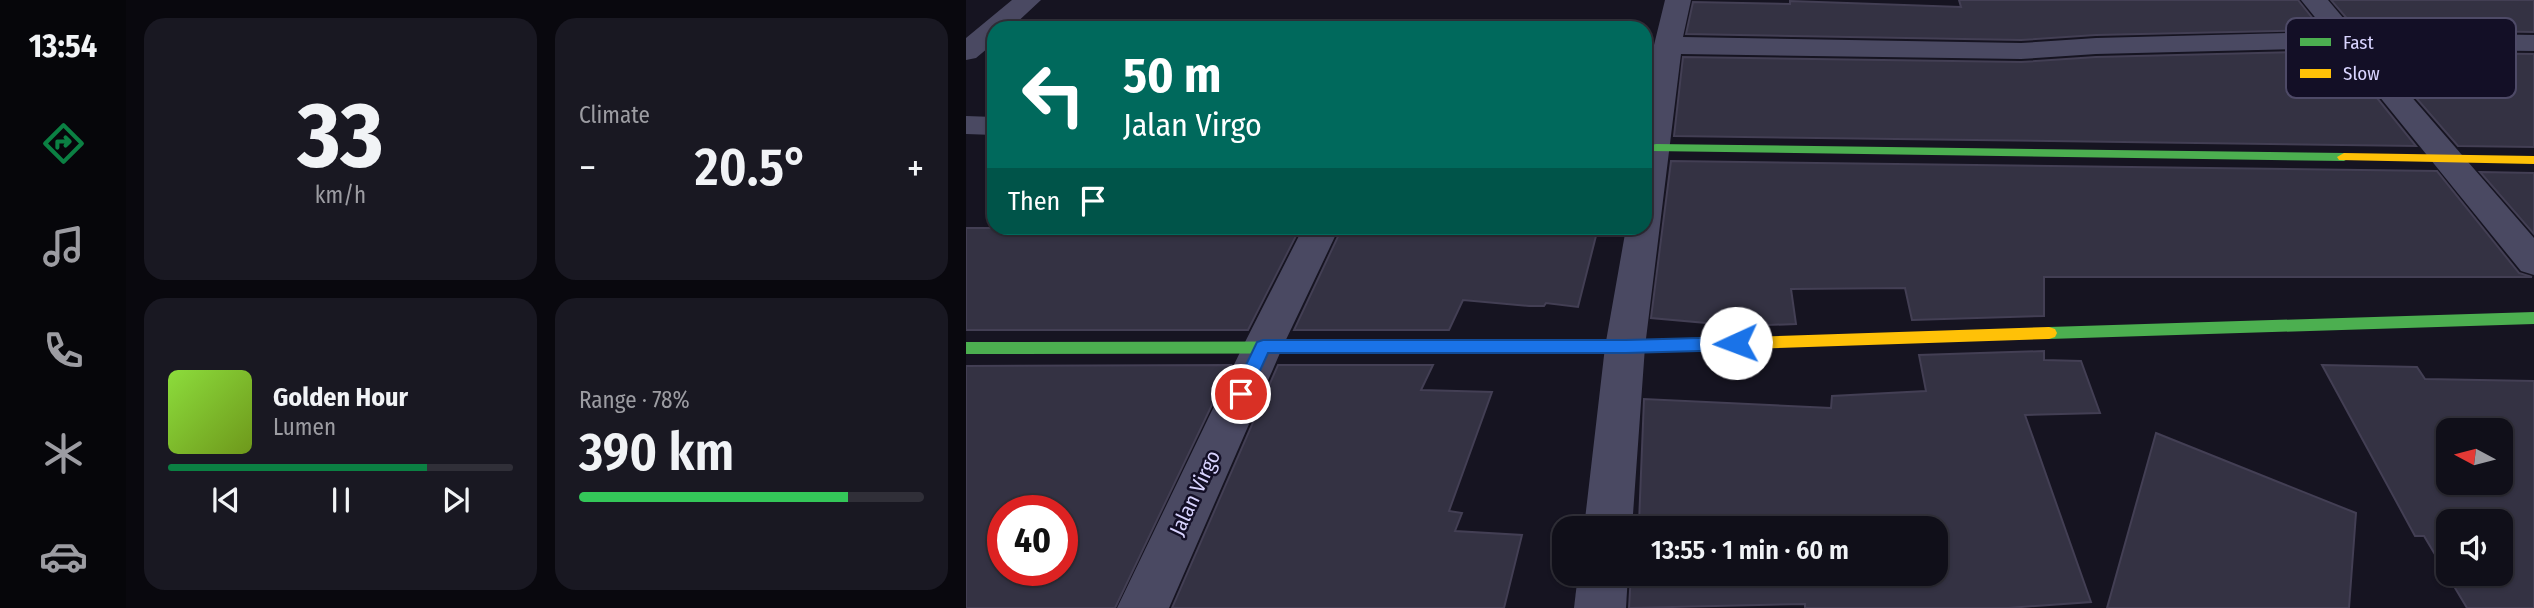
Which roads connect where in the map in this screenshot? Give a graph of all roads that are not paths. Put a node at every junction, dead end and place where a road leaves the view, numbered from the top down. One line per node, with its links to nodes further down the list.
1 (1678, 0): 8 (street)
2 (2314, 0): 3 (street)
3 (2329, 18)
4 (987, 31): 9 (street)
5 (2286, 41): 8 (street)
6 (2516, 43): 7 (street)
7 (2534, 43)
8 (1668, 45): 13 (street)
9 (966, 52)
10 (2396, 98): 14 (street)
11 (966, 125): 12 (street)
12 (987, 126)
13 (1656, 148): 14 (street); 16 (street)
14 (2446, 158): 15 (street); 19 (street)
15 (2534, 160)
16 (1652, 173)
17 (1318, 235): 21 (street, Jalan Virgo)
18 (1642, 235): 22 (street)
19 (2534, 261)
20 (2534, 318): 22 (street)
21 (1263, 346): 22 (street); 23 (street); 26 (street, Jalan Virgo)
22 (1626, 347): 24 (street)
23 (966, 348)
24 (1609, 516)
25 (1602, 586): 27 (street)
26 (1143, 608)
27 (1600, 608)

